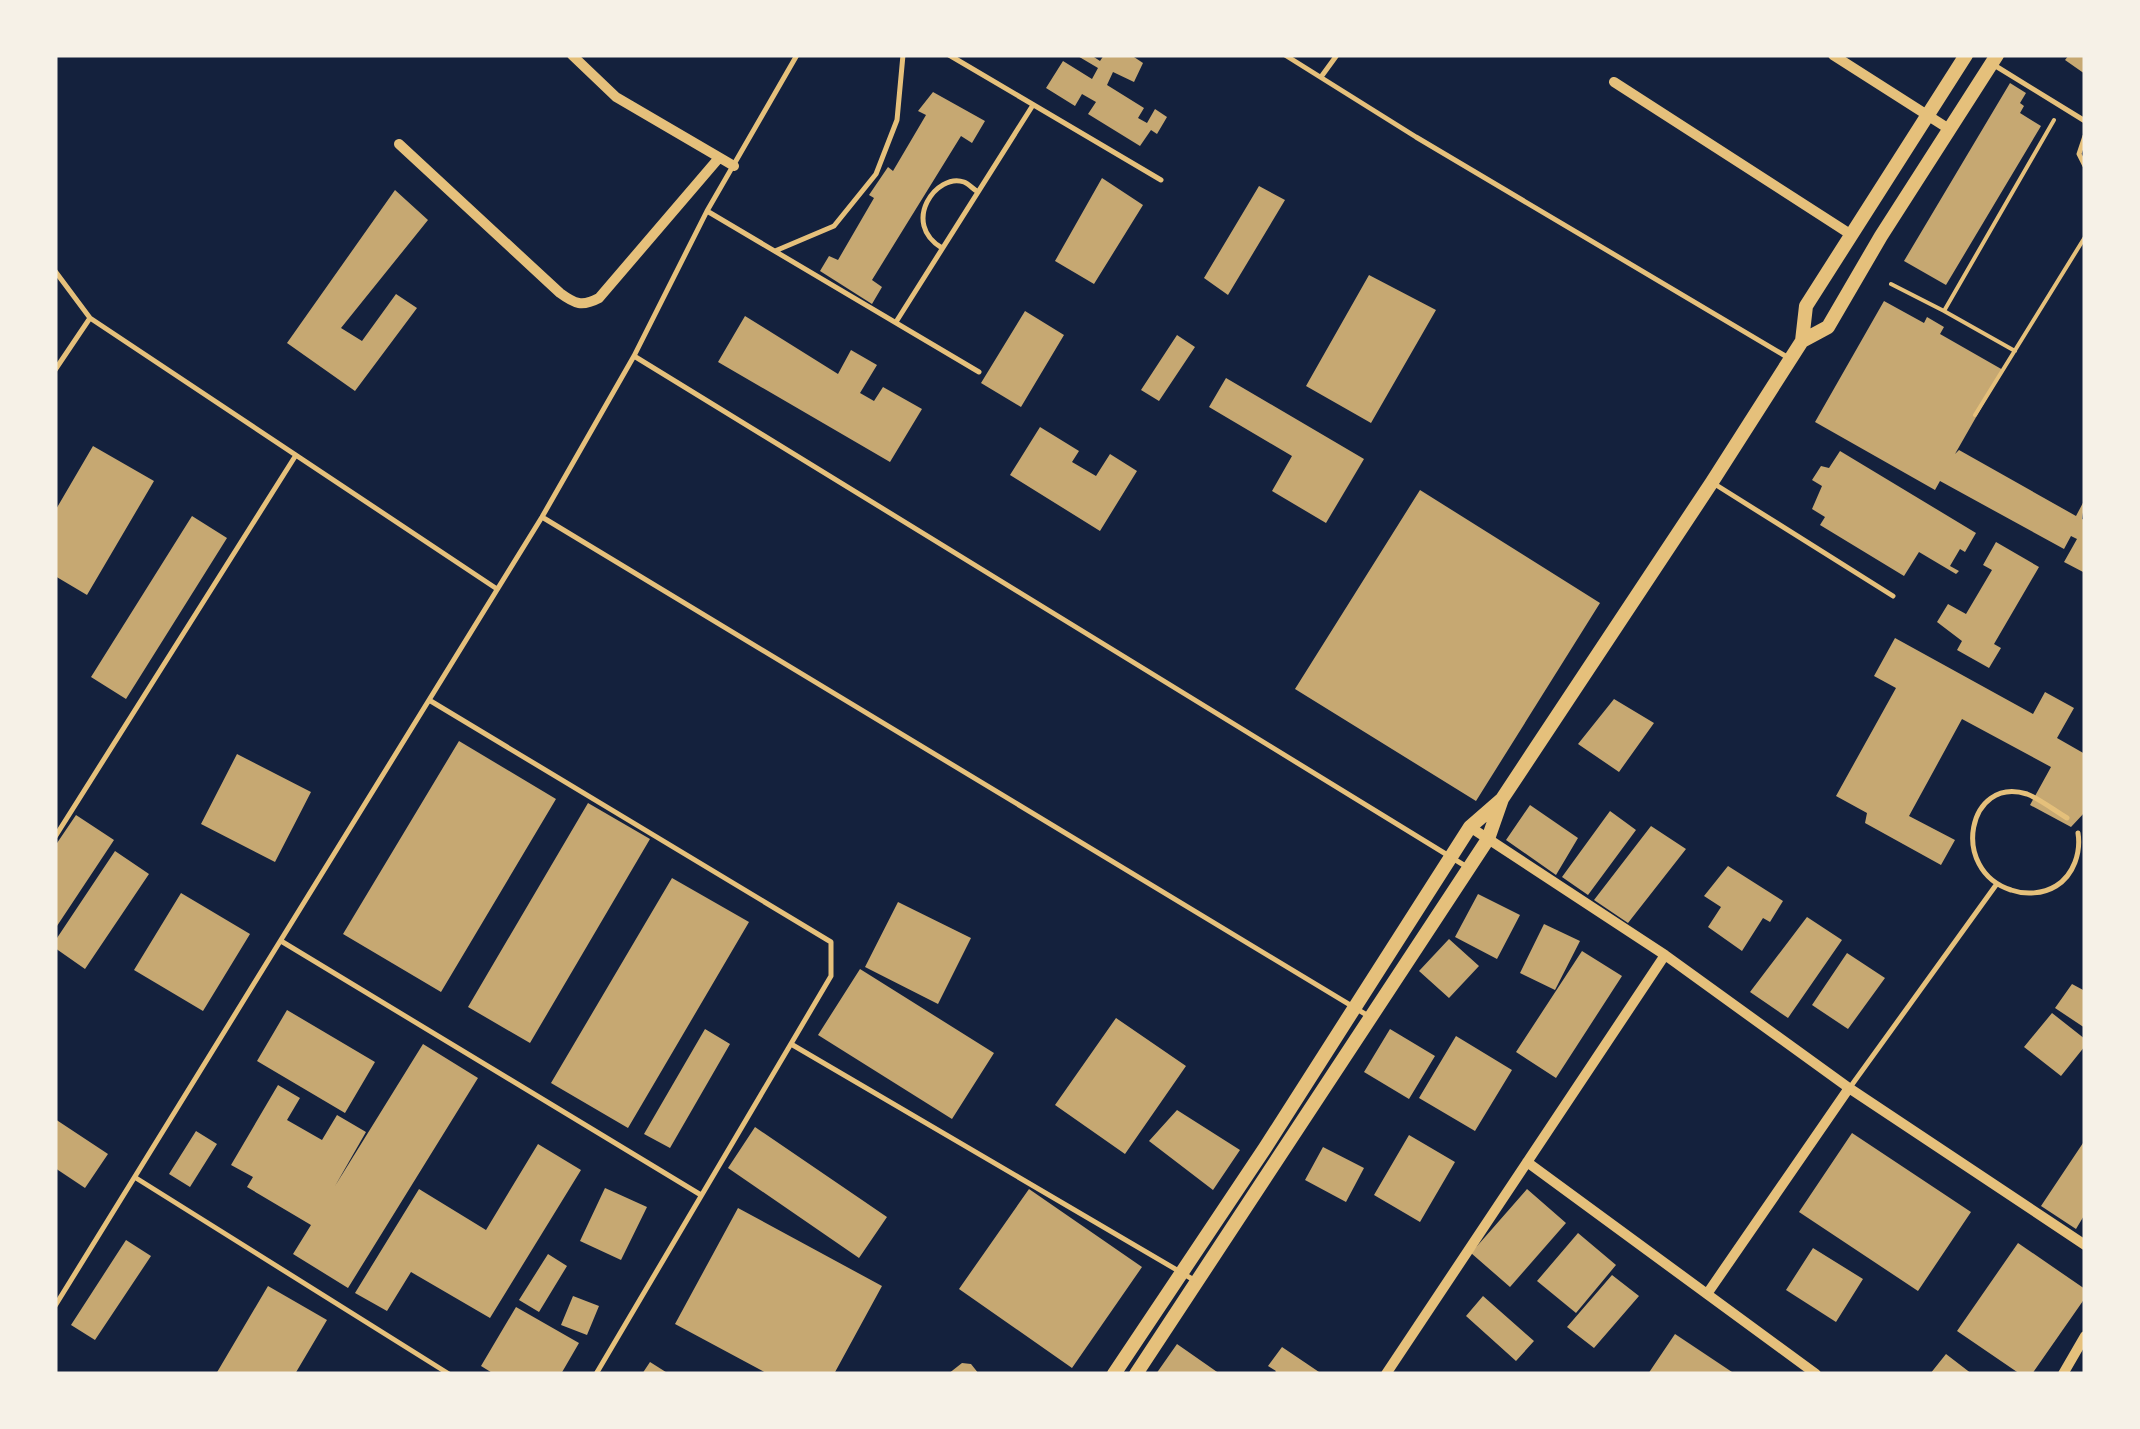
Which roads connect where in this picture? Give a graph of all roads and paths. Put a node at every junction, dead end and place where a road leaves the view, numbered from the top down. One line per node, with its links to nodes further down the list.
1 (572, 55): 19 (street)
2 (797, 55): 20 (lane)
3 (903, 55): 29 (lane)
4 (949, 55): 12 (lane)
5 (1285, 55): 10 (lane)
6 (1337, 55): 10 (lane)
7 (1833, 55): 14 (street)
8 (1966, 55): 14 (street)
9 (1994, 59): 13 (lane); 16 (street)
10 (1321, 78): 38 (lane)
11 (1614, 82): 25 (street)
12 (1033, 105): 22 (lane); 23 (lane)
13 (2061, 107): 15 (lane); 32 (path)
14 (1926, 115): 16 (street); 25 (street)
15 (2085, 121)
16 (1949, 130): 26 (street)
17 (2085, 136): 21 (lane)
18 (400, 144): 19 (street)
19 (718, 159): 20 (street)
20 (734, 166): 24 (lane)
21 (2085, 166)
22 (1161, 180)
23 (978, 192): 28 (lane); 28 (lane)
24 (707, 211): 29 (lane); 37 (lane)
25 (1853, 228): 26 (street); 35 (street)
26 (1882, 236): 35 (street)
27 (2085, 237): 36 (path)
28 (942, 248): 34 (lane)
29 (775, 251): 34 (lane)
30 (55, 271): 33 (lane)
31 (1891, 284): 32 (path)
32 (1944, 312): 36 (path)
33 (90, 318): 39 (lane); 42 (lane)
34 (896, 322): 40 (lane)
35 (1802, 341): 38 (street)
36 (2014, 351): 41 (path)
37 (634, 356): 44 (lane); 54 (lane)
38 (1790, 358): 43 (street)
39 (55, 370)
40 (980, 372)
41 (1975, 415)
42 (296, 454): 45 (lane); 52 (lane)
43 (1712, 482): 46 (lane); 48 (street)
44 (542, 517): 45 (lane); 59 (lane)
45 (497, 589): 47 (lane)
46 (1893, 596)
47 (429, 700): 57 (lane); 61 (lane)
48 (1502, 799): 50 (street); 53 (street)
49 (2067, 818): 56 (lane)
50 (1470, 828): 53 (street); 54 (street)
51 (2078, 833): 56 (lane)
52 (55, 837)
53 (1488, 839): 55 (street); 58 (street)
54 (1451, 858): 55 (lane); 59 (street)
55 (1469, 868): 60 (street)
56 (1996, 885): 62 (lane)
57 (281, 941): 66 (lane); 67 (lane)
58 (1665, 955): 62 (street); 65 (street)
59 (1355, 1008): 60 (lane); 63 (street)
60 (1372, 1018): 64 (street)
61 (791, 1044): 67 (lane); 69 (lane)
62 (1849, 1088): 68 (street); 70 (street)
63 (1265, 1148): 64 (street); 69 (street)
64 (1279, 1158): 69 (street)
65 (1527, 1162): 70 (street); 77 (street)
66 (136, 1178): 71 (lane); 73 (lane)
67 (701, 1195): 74 (lane)
68 (2085, 1245)
69 (1190, 1277): 75 (street); 76 (street)
70 (1707, 1294): 78 (street)
71 (55, 1306)
72 (2085, 1336): 79 (street)
73 (448, 1374)
74 (596, 1374)
75 (1114, 1374)
76 (1136, 1374)
77 (1386, 1374)
78 (1816, 1374)
79 (2063, 1374)

